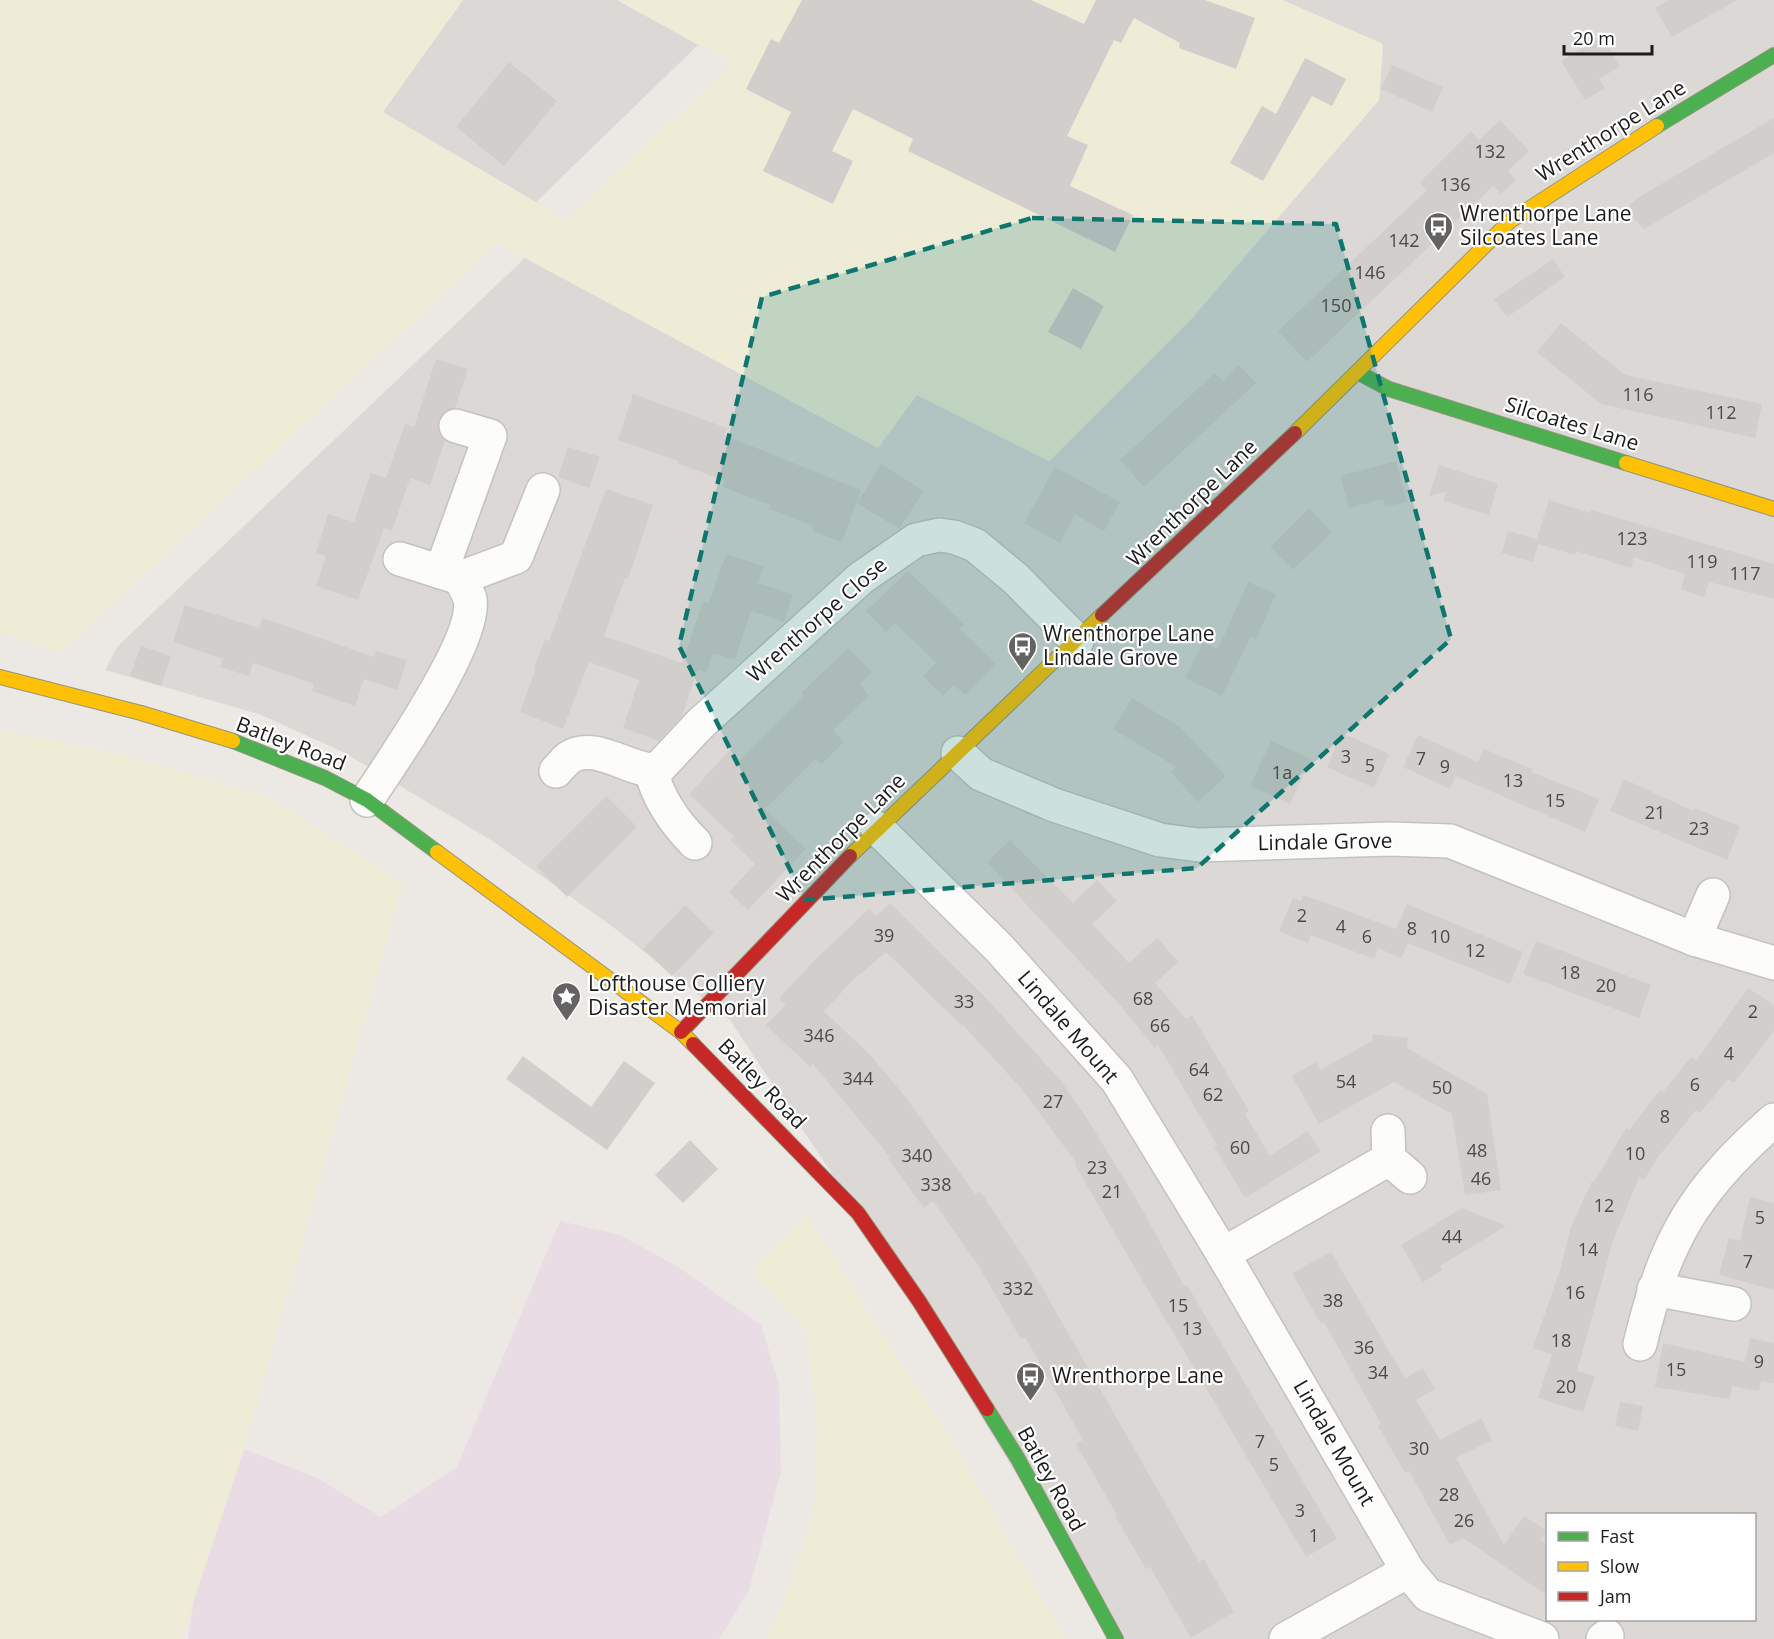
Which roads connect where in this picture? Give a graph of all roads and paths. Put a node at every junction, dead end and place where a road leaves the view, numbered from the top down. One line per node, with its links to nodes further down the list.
1 (1774, 55): 2 (street, Wrenthorpe Lane)
2 (1359, 373): 5 (street, Silcoates Lane); 8 (street, Wrenthorpe Lane)
3 (456, 426): 7 (street)
4 (543, 490): 7 (street)
5 (1774, 509)
6 (400, 560): 7 (street)
7 (450, 566): 13 (street)
8 (1077, 641): 10 (street, Wrenthorpe Lane); 11 (street, Wrenthorpe Close)
9 (0, 677): 13 (street, Batley Road)
10 (958, 753): 14 (street, Wrenthorpe Lane); 17 (street, Lindale Grove)
11 (651, 770): 12 (street); 15 (street)
12 (556, 771)
13 (367, 800): 19 (street, Batley Road)
14 (877, 828): 19 (street, Wrenthorpe Lane); 22 (street, Lindale Mount)
15 (695, 843)
16 (1713, 895): 17 (street)
17 (1694, 939): 18 (street, Lindale Grove)
18 (1774, 963)
19 (681, 1032): 27 (street, Batley Road)
20 (1774, 1120): 23 (street)
21 (1395, 1155): 22 (street)
22 (1223, 1254): 26 (street, Lindale Mount)
23 (1654, 1289): 24 (street); 25 (street)
24 (1734, 1304)
25 (1640, 1344)
26 (1408, 1571): 28 (street); 29 (street, Lindale Mount)
27 (1116, 1639)
28 (1286, 1639)
29 (1542, 1639)

